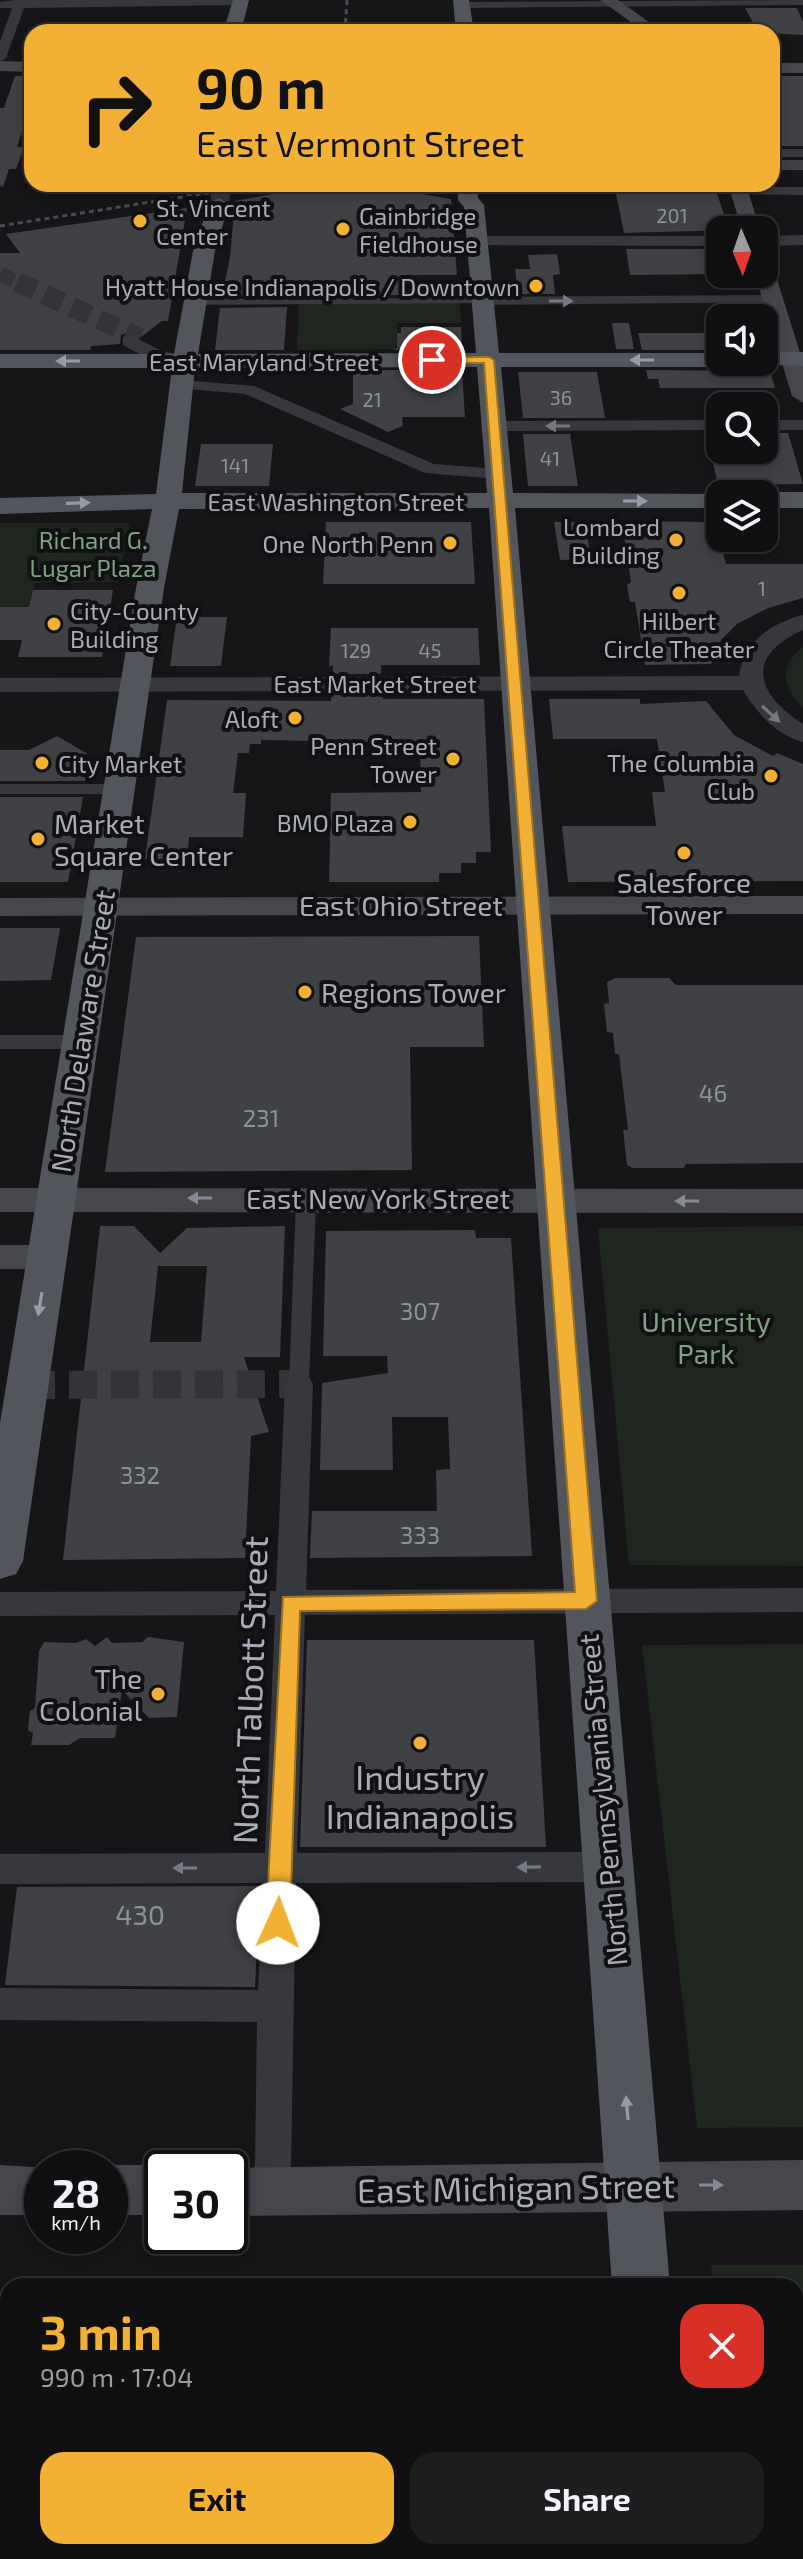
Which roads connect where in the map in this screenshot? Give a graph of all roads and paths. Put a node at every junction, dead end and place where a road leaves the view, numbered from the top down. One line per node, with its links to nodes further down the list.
1 (610, 1): 2 (street); 4 (street); 9 (main road)
2 (679, 1): 5 (street)
3 (21, 2): 6 (street); 7 (street); 10 (street)
4 (462, 2): 8 (main road)
5 (803, 2)
6 (0, 5)
7 (240, 16)
8 (464, 24)
9 (643, 24)
10 (0, 58)
11 (780, 68): 12 (main road)
12 (803, 68)
13 (0, 69): 14 (main road)
14 (24, 69)
15 (780, 153): 16 (street)
16 (803, 153)
17 (780, 190): 18 (street)
18 (803, 191)
19 (474, 192): 26 (main road, North Pennsylvania Street)
20 (739, 192): 22 (main road)
21 (217, 195): 31 (main road, North Delaware Street)
22 (747, 216)
23 (803, 240): 25 (street)
24 (706, 241): 26 (street)
25 (778, 241)
26 (478, 245): 27 (street); 33 (main road, North Pennsylvania Street)
27 (706, 250)
28 (778, 250): 29 (street)
29 (803, 250)
30 (770, 288): 32 (main road)
31 (197, 293): 33 (street); 34 (main road); 40 (main road, North Delaware Street)
32 (773, 299): 33 (street, one-way to 32); 35 (main road)
33 (483, 301): 36 (main road, North Pennsylvania Street)
34 (135, 340): 39 (main road); 40 (street)
35 (798, 359): 41 (main road)
36 (489, 360): 37 (main road, East Maryland Street, one-way to 36); 40 (main road, East Maryland Street); 45 (main road, North Pennsylvania Street)
37 (706, 360)
38 (0, 361): 39 (main road, East Maryland Street, one-way to 38)
39 (105, 361): 40 (main road, East Maryland Street)
40 (184, 373): 46 (street); 50 (main road, North Delaware Street)
41 (803, 396)
42 (706, 425): 45 (street, one-way to 45)
43 (778, 425): 44 (street)
44 (803, 425)
45 (494, 426): 46 (main road, North Pennsylvania Street)
46 (499, 474): 51 (main road, North Pennsylvania Street)
47 (706, 500): 51 (main road, East Washington Street, one-way to 47)
48 (778, 500): 49 (main road)
49 (803, 500)
50 (166, 501): 51 (main road, East Washington Street); 52 (main road, East Washington Street, one-way to 50); 56 (main road, North Delaware Street)
51 (501, 501): 54 (main road, North Pennsylvania Street)
52 (0, 506)
53 (803, 622): 55 (street)
54 (514, 683): 55 (street, East Market Street); 56 (street, East Market Street); 61 (main road, North Pennsylvania Street)
55 (750, 683): 58 (street, one-way to 58)
56 (135, 684): 57 (street, East Market Street); 60 (main road, North Delaware Street)
57 (0, 685)
58 (803, 735)
59 (0, 789): 60 (street)
60 (119, 789): 64 (main road, North Delaware Street)
61 (532, 905): 62 (main road, East Ohio Street); 64 (main road, East Ohio Street); 70 (main road, North Pennsylvania Street)
62 (803, 905)
63 (0, 907): 64 (main road, East Ohio Street)
64 (101, 907): 66 (main road, North Delaware Street)
65 (0, 1042): 66 (street)
66 (80, 1042): 69 (main road, North Delaware Street)
67 (306, 1199): 69 (main road, East New York Street, one-way to 69); 70 (main road, East New York Street); 74 (street)
68 (0, 1200): 69 (main road, East New York Street)
69 (57, 1200): 73 (main road, North Delaware Street)
70 (555, 1201): 71 (main road, East New York Street, one-way to 70); 77 (main road, North Pennsylvania Street)
71 (803, 1201)
72 (0, 1257): 73 (main road)
73 (48, 1257): 75 (main road, North Delaware Street, one-way to 75)
74 (299, 1384): 78 (street, North Talbott Street)
75 (0, 1561)
76 (803, 1600): 77 (street)
77 (586, 1601): 78 (street); 81 (main road, North Pennsylvania Street)
78 (290, 1603): 79 (street); 80 (street, North Talbott Street)
79 (0, 1604)
80 (280, 1867): 81 (street, one-way to 80); 82 (street, one-way to 82); 84 (street, North Talbott Street)
81 (607, 1867): 85 (main road, North Pennsylvania Street, one-way to 81)
82 (0, 1869)
83 (0, 2004): 84 (street)
84 (275, 2006): 89 (street, North Talbott Street)
85 (633, 2185): 86 (main road, East Michigan Street, one-way to 86); 89 (main road, East Michigan Street); 90 (main road, North Pennsylvania Street)
86 (803, 2185)
87 (0, 2190): 88 (main road)
88 (24, 2190)
89 (249, 2191)
90 (640, 2278)

